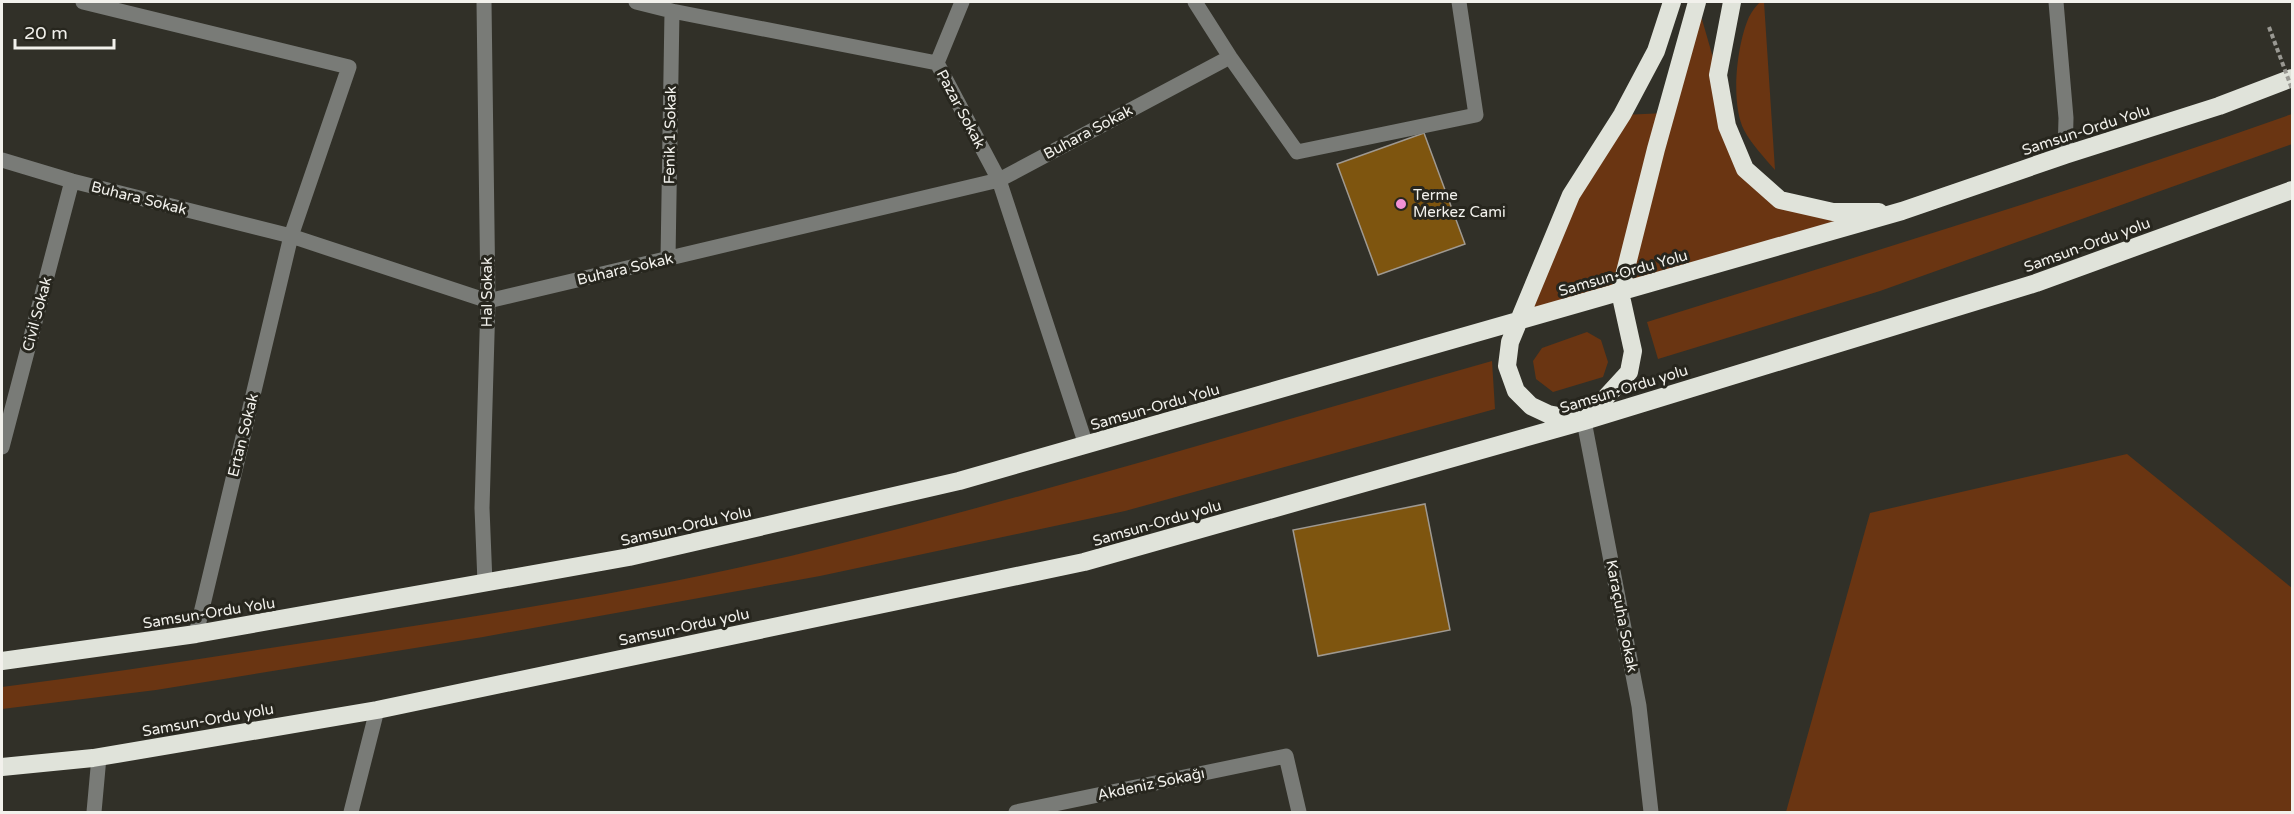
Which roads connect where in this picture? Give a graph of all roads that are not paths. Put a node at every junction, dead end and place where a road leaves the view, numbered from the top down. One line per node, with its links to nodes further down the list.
1 (83, 2): 21 (street, Ertan Sokak)
2 (484, 2): 24 (street, Hal Sokak)
3 (636, 2): 11 (street, Pazar Sokak)
4 (962, 2): 13 (street)
5 (1195, 2): 12 (street)
6 (1459, 2): 12 (street)
7 (1672, 2): 25 (highway)
8 (1698, 2): 23 (highway)
9 (1732, 2): 20 (highway)
10 (2056, 2): 15 (street)
11 (672, 11): 13 (street, Pazar Sokak); 22 (street, Fenik 1 Sokak)
12 (1230, 57): 17 (street, Buhara Sokak)
13 (936, 63): 17 (street, Pazar Sokak)
14 (2292, 78): 15 (highway, Samsun-Ordu Yolu)
15 (2065, 155): 20 (highway, Samsun-Ordu Yolu)
16 (2, 160): 18 (street, Buhara Sokak)
17 (999, 180): 22 (street, Buhara Sokak); 27 (street, Pazar Sokak)
18 (72, 181): 21 (street, Buhara Sokak); 28 (street, Civil Sokak)
19 (2292, 190): 26 (highway, Samsun-Ordu yolu)
20 (1902, 211): 23 (highway, Samsun-Ordu Yolu)
21 (291, 236): 24 (street, Buhara Sokak); 30 (street, Ertan Sokak)
22 (668, 259): 24 (street, Buhara Sokak)
23 (1620, 292): 25 (highway, Samsun-Ordu Yolu); 26 (highway)
24 (488, 301): 29 (street, Hal Sokak)
25 (1519, 321): 26 (highway); 27 (highway, Samsun-Ordu Yolu)
26 (1584, 421): 32 (highway, Samsun-Ordu yolu); 39 (street, Karaçuha Sokak)
27 (1086, 445): 29 (highway, Samsun-Ordu Yolu)
28 (2, 447)
29 (485, 583): 30 (highway, Samsun-Ordu Yolu)
30 (196, 634): 31 (highway, Samsun-Ordu Yolu)
31 (2, 661)
32 (377, 710): 33 (highway, Samsun-Ordu yolu); 36 (street)
33 (99, 757): 34 (highway, Samsun-Ordu yolu); 35 (street)
34 (2, 767)
35 (94, 813)
36 (351, 813)
37 (1016, 813): 38 (street, Akdeniz Sokağı)
38 (1299, 813)
39 (1651, 813)

